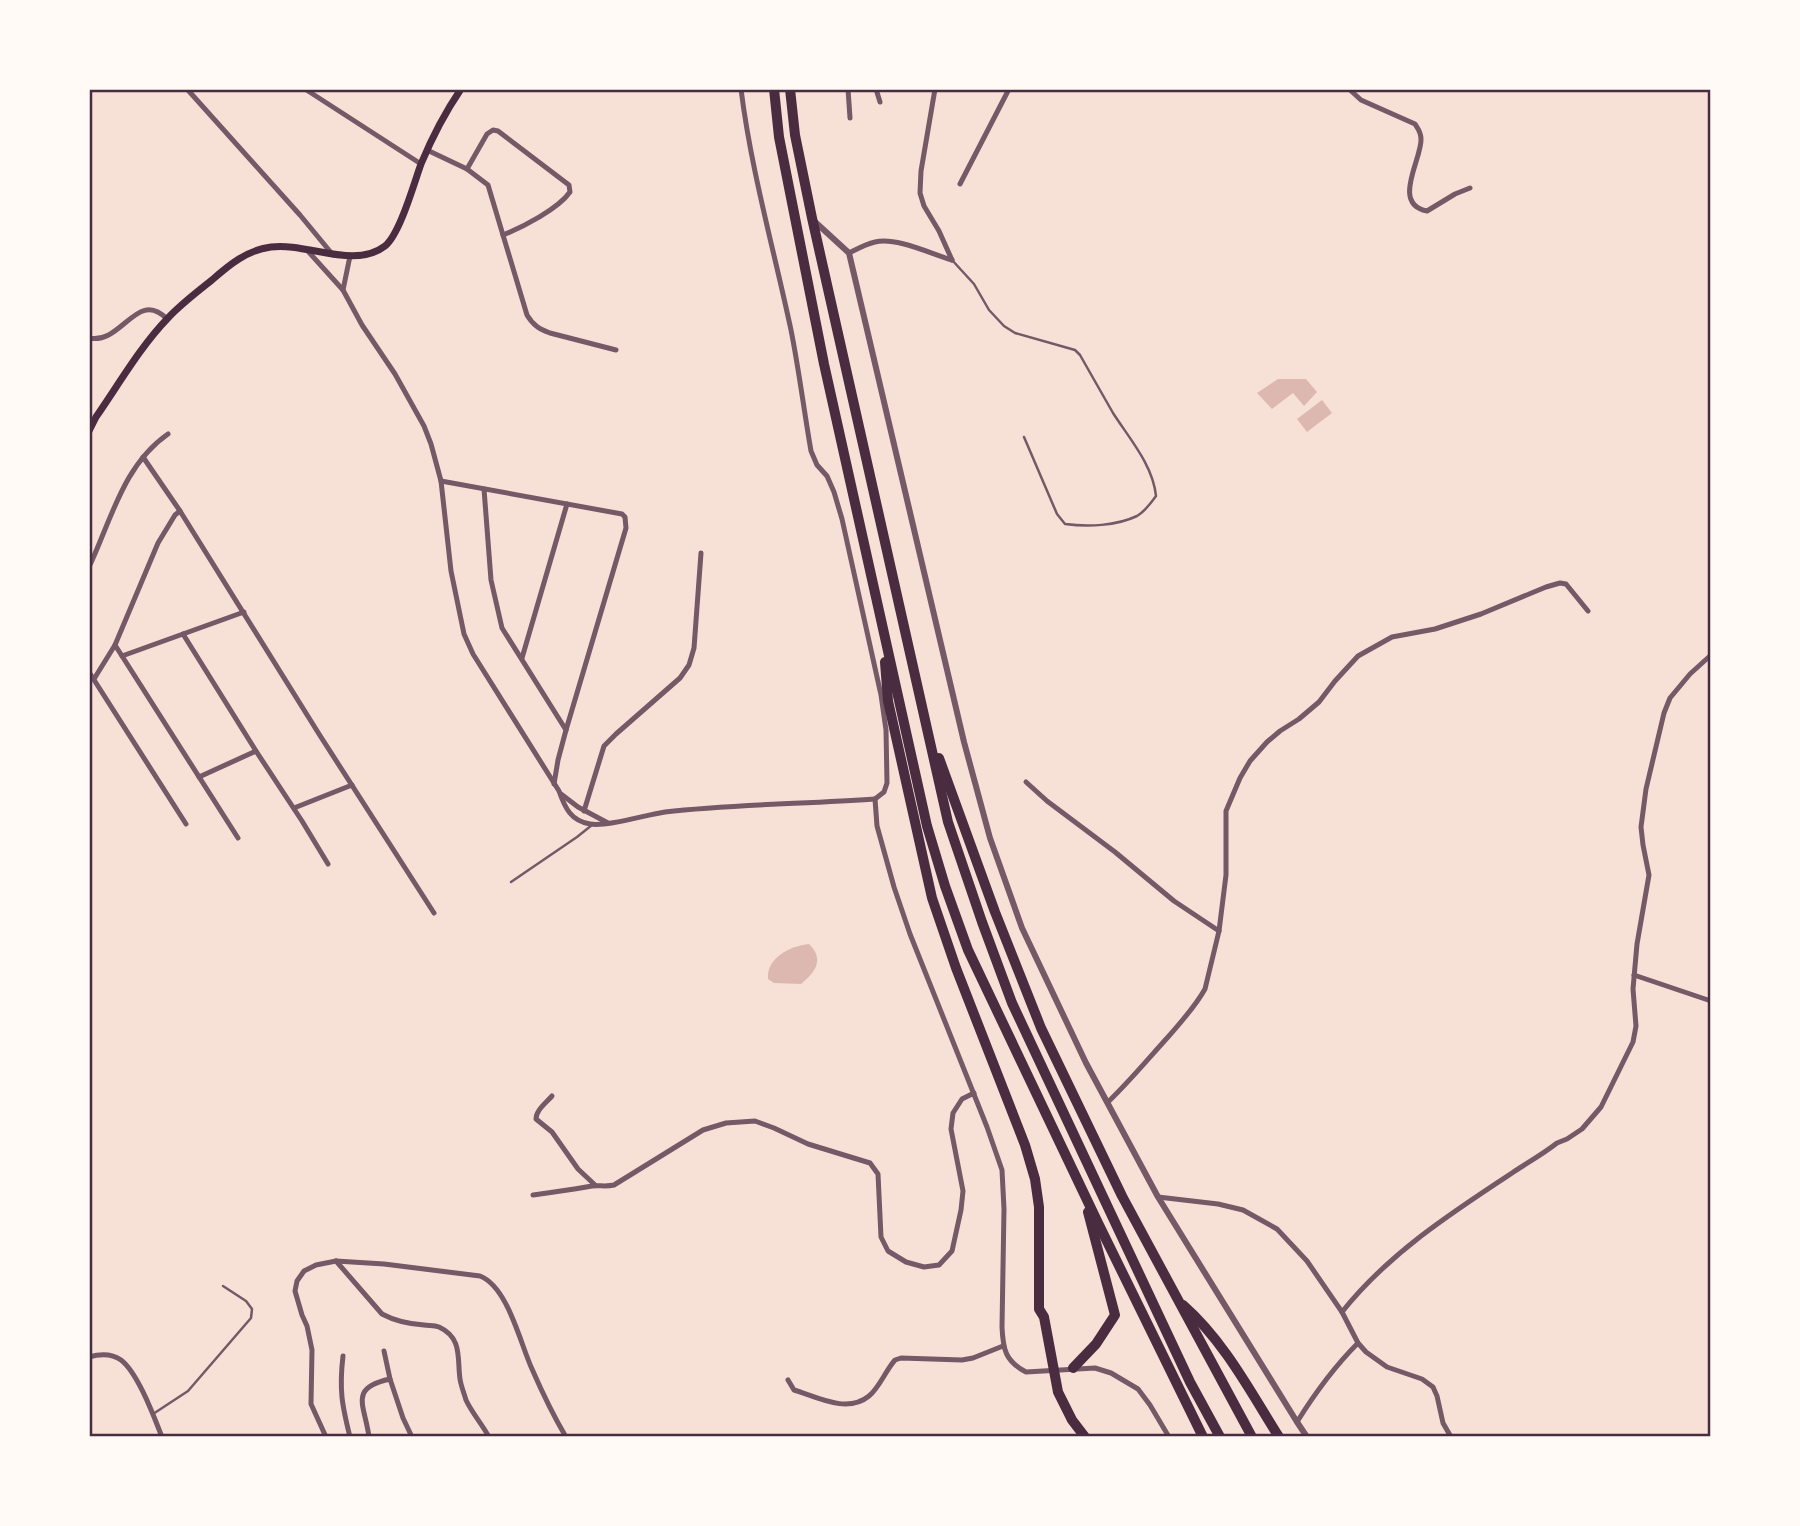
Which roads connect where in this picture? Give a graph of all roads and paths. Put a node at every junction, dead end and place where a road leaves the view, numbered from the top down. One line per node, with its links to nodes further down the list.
1 (187, 89): 23 (street)
2 (305, 89): 15 (street)
3 (461, 89): 14 (main road)
4 (741, 89): 58 (street)
5 (774, 89): 42 (highway)
6 (790, 89): 19 (highway)
7 (848, 89): 13 (street)
8 (876, 89): 12 (street)
9 (935, 89): 25 (street)
10 (1009, 89): 17 (street)
11 (1349, 89): 18 (street)
12 (880, 102)
13 (850, 118)
14 (428, 150): 15 (main road); 16 (street)
15 (421, 164): 24 (main road)
16 (467, 169): 20 (street); 20 (street)
17 (960, 184)
18 (1470, 188)
19 (812, 218): 22 (street); 50 (highway)
20 (503, 235): 29 (street)
21 (306, 249): 23 (main road); 26 (street); 27 (main road)
22 (849, 253): 25 (street); 75 (street)
23 (333, 255): 24 (main road)
24 (350, 256): 26 (street)
25 (952, 260): 32 (lane)
26 (343, 290): 34 (street)
27 (167, 319): 28 (street); 30 (main road)
28 (89, 338)
29 (616, 350)
30 (89, 431)
31 (168, 434): 33 (street)
32 (1024, 437)
33 (143, 457): 37 (street); 39 (street)
34 (441, 481): 35 (street); 55 (street)
35 (484, 489): 36 (street); 47 (street)
36 (567, 504): 47 (street); 51 (street)
37 (180, 511): 41 (street); 44 (street)
38 (701, 553): 60 (street)
39 (89, 568)
40 (1588, 611): 70 (street)
41 (244, 612): 43 (street); 56 (street)
42 (881, 623): 62 (highway); 68 (highway)
43 (183, 634): 46 (street); 52 (street)
44 (115, 645): 46 (street); 49 (street)
45 (1711, 655): 71 (street)
46 (122, 656): 53 (street)
47 (522, 658): 51 (street)
48 (89, 672): 49 (street)
49 (94, 679): 63 (street)
50 (924, 714): 82 (highway); 104 (highway)
51 (566, 730): 55 (street)
52 (256, 751): 53 (street); 59 (street)
53 (199, 777): 65 (street)
54 (1026, 782): 70 (street)
55 (554, 784): 57 (street)
56 (352, 785): 59 (street); 69 (street)
57 (559, 792): 60 (street); 64 (street)
58 (875, 799): 61 (street); 73 (street)
59 (294, 808): 66 (street)
60 (584, 811): 61 (street)
61 (608, 822): 64 (street)
62 (915, 823): 68 (highway); 101 (highway)
63 (186, 824)
64 (592, 825): 67 (lane)
65 (239, 838)
66 (328, 864)
67 (511, 882)
68 (951, 904): 77 (highway)
69 (434, 913)
70 (1219, 930): 75 (street)
71 (1634, 975): 72 (street); 83 (street)
72 (1711, 1001)
73 (974, 1093): 76 (street); 85 (street)
74 (552, 1097): 76 (street)
75 (1108, 1102): 79 (street)
76 (595, 1185): 78 (street)
77 (1080, 1185): 89 (highway); 103 (highway)
78 (533, 1195)
79 (1158, 1197): 83 (street); 93 (street)
80 (336, 1261): 95 (street); 99 (street); 100 (street)
81 (223, 1286): 92 (lane)
82 (1176, 1299): 105 (highway); 106 (highway)
83 (1342, 1312): 84 (street)
84 (1357, 1343): 93 (street); 108 (street)
85 (1003, 1346): 89 (street); 91 (street)
86 (384, 1351): 90 (street)
87 (343, 1356): 96 (street)
88 (89, 1357): 92 (street)
89 (1073, 1368): 102 (street)
90 (390, 1378): 97 (street); 98 (street)
91 (788, 1380)
92 (153, 1414): 94 (street)
93 (1297, 1422): 107 (street)
94 (162, 1437)
95 (326, 1437)
96 (351, 1437)
97 (369, 1437)
98 (412, 1437)
99 (489, 1437)
100 (566, 1437)
101 (1085, 1437)
102 (1169, 1437)
103 (1203, 1437)
104 (1220, 1437)
105 (1252, 1437)
106 (1279, 1437)
107 (1307, 1437)
108 (1451, 1437)

